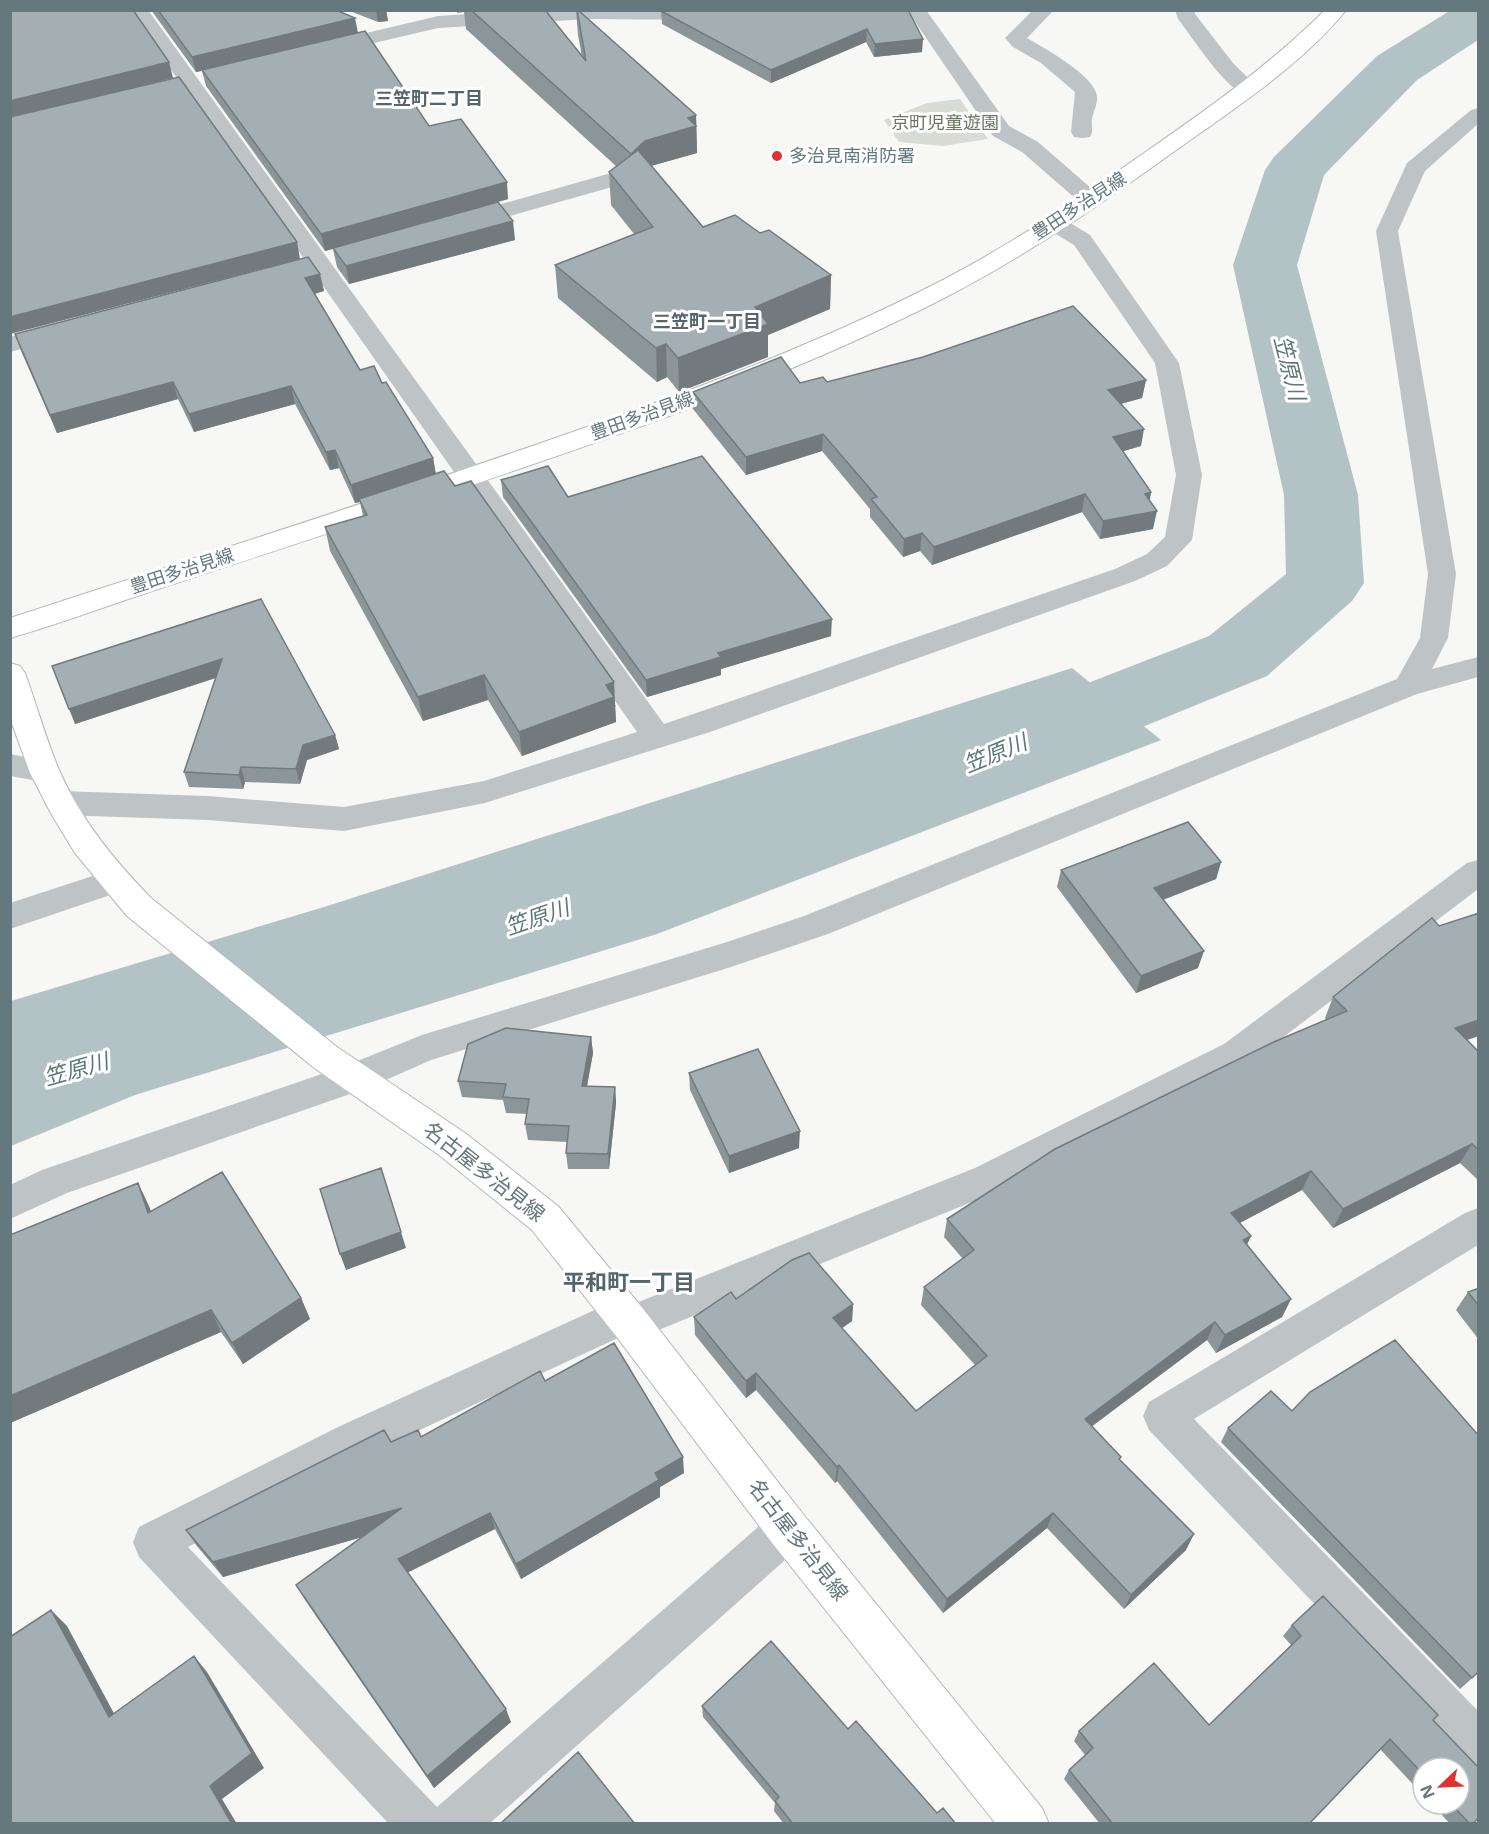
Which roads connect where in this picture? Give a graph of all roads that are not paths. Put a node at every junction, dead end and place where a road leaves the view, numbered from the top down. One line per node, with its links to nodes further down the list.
1 (138, 10): 11 (street)
2 (762, 10): 8 (street)
3 (916, 10): 17 (street)
4 (1045, 10): 15 (street)
5 (1185, 10): 13 (street)
6 (1337, 10): 13 (main road, 豊田多治見線)
7 (351, 21): 8 (street)
8 (384, 34): 9 (street)
9 (304, 53)
10 (213, 76): 11 (street)
11 (190, 82): 12 (street); 20 (street)
12 (167, 87)
13 (1247, 87): 17 (main road, 豊田多治見線)
14 (1479, 114): 28 (street)
15 (1082, 132)
16 (611, 180): 19 (street)
17 (1091, 200): 18 (main road, 豊田多治見線)
18 (1054, 223): 24 (main road, 豊田多治見線); 29 (street)
19 (442, 228)
20 (329, 259): 21 (street); 24 (street)
21 (295, 269)
22 (77, 327): 23 (street)
23 (10, 345)
24 (472, 476): 25 (main road, 豊田多治見線); 29 (street)
25 (10, 628)
26 (1479, 667): 28 (street)
27 (10, 673): 31 (main road, 名古屋多治見線)
28 (1408, 686): 36 (street)
29 (656, 736): 32 (street)
30 (10, 765): 31 (street)
31 (44, 771): 32 (main road, 名古屋多治見線)
32 (60, 804): 34 (main road, 名古屋多治見線)
33 (1479, 872): 39 (street)
34 (114, 881): 35 (street); 36 (main road, 名古屋多治見線)
35 (10, 916)
36 (341, 1067): 37 (street); 39 (main road, 名古屋多治見線)
37 (10, 1203)
38 (1479, 1225): 41 (street)
39 (627, 1320): 40 (main road, 名古屋多治見線); 42 (street)
40 (788, 1529): 43 (street); 44 (main road, 名古屋多治見線)
41 (1479, 1743)
42 (421, 1824)
43 (453, 1824)
44 (1026, 1824)

